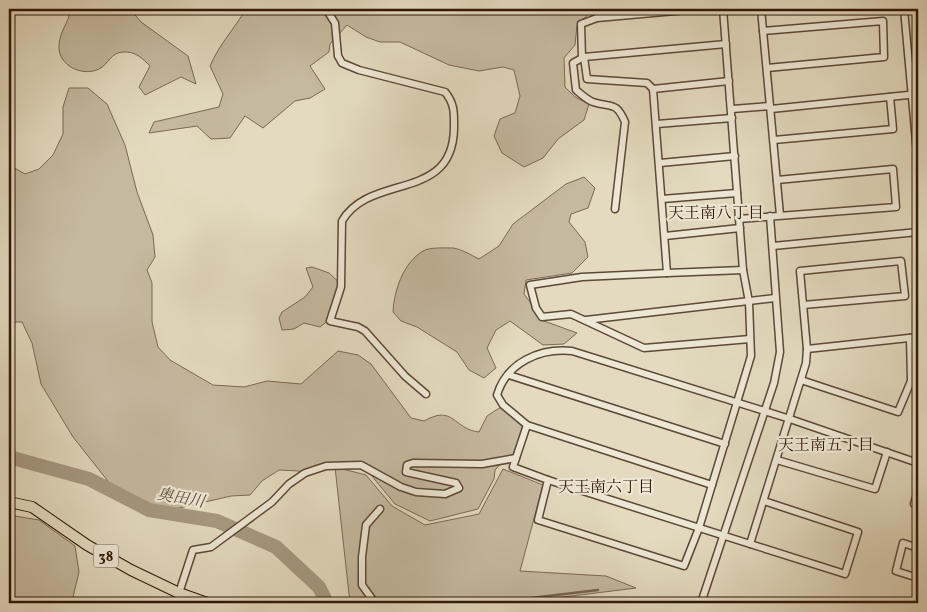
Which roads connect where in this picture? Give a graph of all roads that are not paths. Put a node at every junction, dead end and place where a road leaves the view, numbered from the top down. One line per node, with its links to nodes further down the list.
1 (326, 9): 47 (street)
2 (609, 9): 7 (street)
3 (698, 9): 7 (street)
4 (723, 9): 9 (street)
5 (761, 9): 8 (street)
6 (904, 9): 14 (street)
7 (597, 18): 10 (street)
8 (763, 31): 11 (street); 11 (street)
9 (726, 44): 10 (street); 12 (street)
10 (583, 58): 13 (street); 27 (street)
11 (767, 68): 16 (street)
12 (729, 81): 13 (street); 17 (street)
13 (653, 88): 19 (street)
14 (915, 95): 15 (street); 23 (street)
15 (890, 97): 16 (street); 20 (street)
16 (770, 107): 17 (street); 20 (street)
17 (732, 109): 18 (street)
18 (732, 118): 19 (street); 21 (street)
19 (657, 124): 22 (street)
20 (774, 140): 24 (street)
21 (735, 156): 22 (street); 25 (street)
22 (660, 163): 26 (street)
23 (918, 164)
24 (777, 180): 28 (street); 28 (street)
25 (737, 193): 26 (street); 30 (street)
26 (662, 199): 33 (street)
27 (615, 209)
28 (780, 215): 29 (street)
29 (770, 216): 30 (street); 34 (street)
30 (739, 218): 31 (street)
31 (740, 228): 33 (street); 35 (street)
32 (918, 232): 34 (street)
33 (665, 236): 36 (street)
34 (773, 246): 37 (street)
35 (743, 270): 36 (street); 38 (street)
36 (667, 273): 40 (street)
37 (775, 298): 38 (street); 49 (street)
38 (749, 302): 40 (street); 43 (street)
39 (803, 305): 39 (street); 44 (street)
40 (585, 320): 43 (street)
41 (918, 337): 42 (street)
42 (910, 338): 44 (street); 46 (street)
43 (750, 339): 48 (street)
44 (807, 349): 46 (street)
45 (509, 374): 48 (street); 51 (street); 52 (street)
46 (802, 380): 50 (street)
47 (426, 394)
48 (738, 403): 49 (street); 52 (street)
49 (764, 413): 50 (street); 65 (street)
50 (790, 419): 53 (street); 55 (street)
51 (527, 425): 54 (street); 58 (street)
52 (725, 444): 58 (street)
53 (887, 452): 55 (street); 56 (street)
54 (516, 458): 57 (street); 69 (street)
55 (777, 460): 60 (street)
56 (918, 462)
57 (548, 480): 64 (street); 64 (street)
58 (712, 485): 64 (street)
59 (918, 491): 62 (street)
60 (764, 501): 66 (street); 66 (street)
61 (9, 502): 69 (main road, 38)
62 (918, 505)
63 (380, 509): 71 (street)
64 (699, 528): 65 (street)
65 (722, 536): 66 (street); 74 (street)
66 (750, 544)
67 (918, 548): 68 (street)
68 (918, 578)
69 (179, 593): 70 (main road, 38)
70 (207, 603)
71 (375, 603)
72 (582, 603): 73 (main road)
73 (656, 603)
74 (701, 603)

